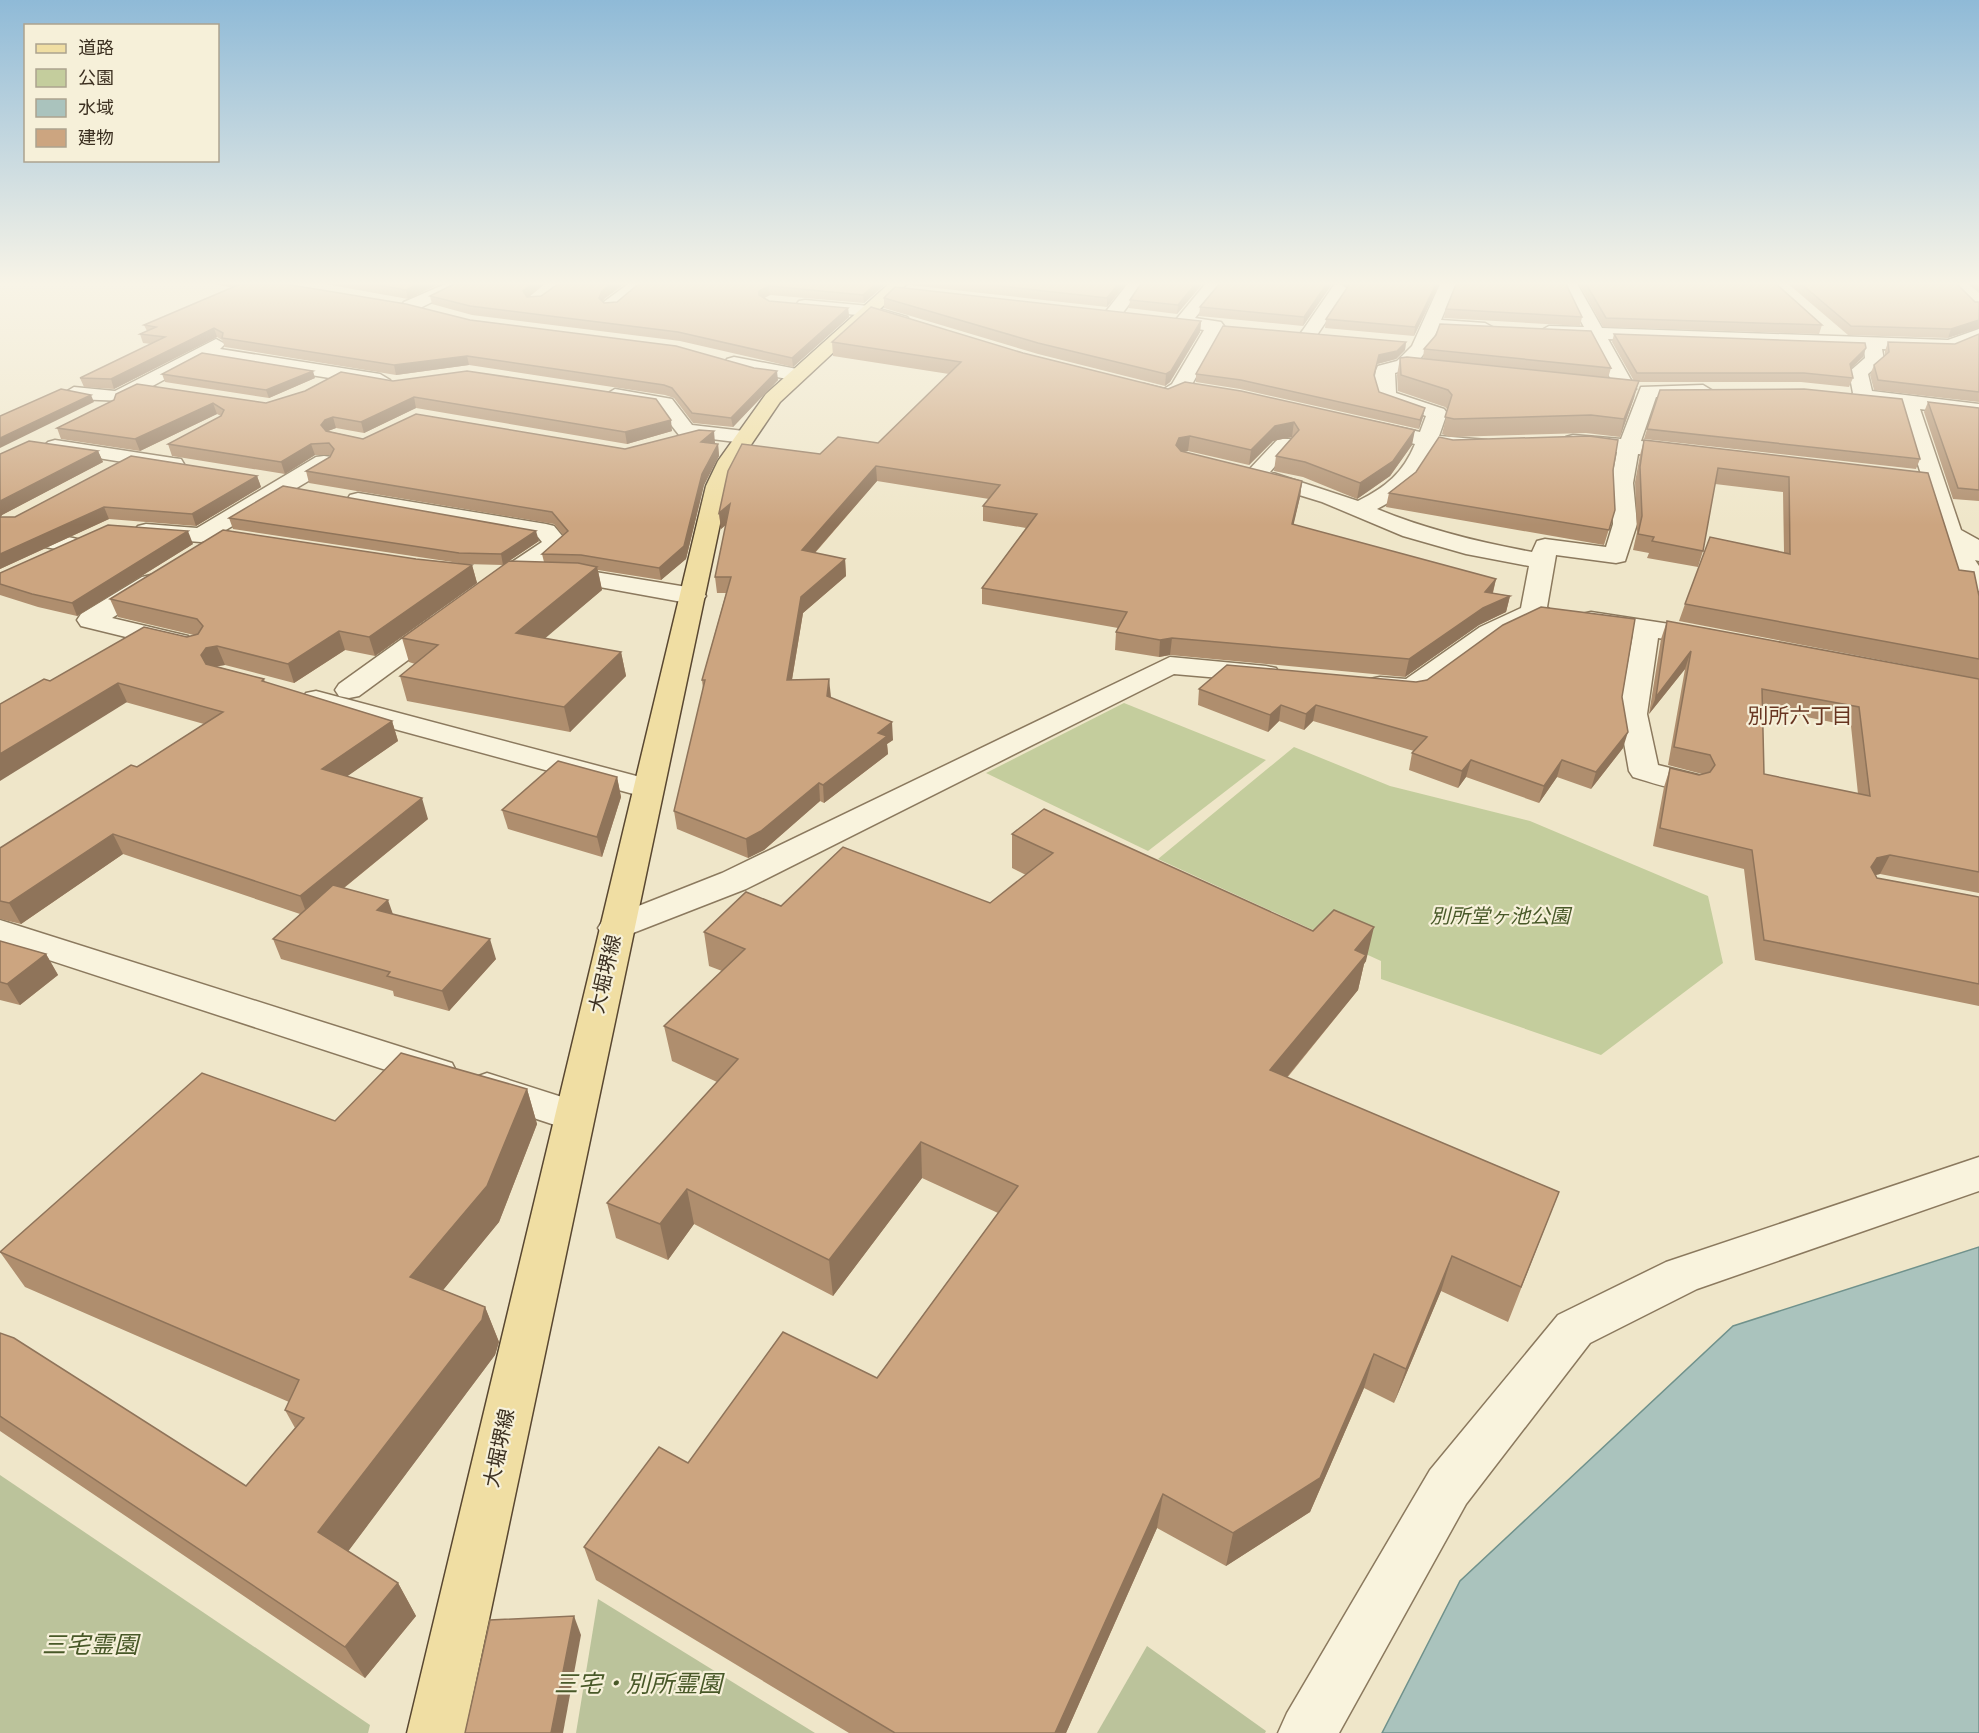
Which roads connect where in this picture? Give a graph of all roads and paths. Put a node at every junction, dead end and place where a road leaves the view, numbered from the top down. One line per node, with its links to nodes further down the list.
1 (181, 363): 14 (street)
2 (281, 363): 10 (street)
3 (734, 363): 11 (street)
4 (813, 363): 11 (main road, 大堀堺線)
5 (1203, 363): 13 (street)
6 (1612, 363): 16 (street)
7 (1871, 363): 24 (street)
8 (1404, 364): 9 (street); 34 (street)
9 (1428, 367)
10 (340, 375): 12 (street); 17 (street)
11 (798, 375): 32 (main road, 大堀堺線)
12 (396, 383)
13 (1121, 384)
14 (138, 386): 18 (street); 22 (street)
15 (1602, 386): 16 (street)
16 (1626, 389): 19 (street)
17 (310, 390)
18 (171, 391)
19 (1648, 391): 20 (street); 39 (street)
20 (1718, 391)
21 (596, 392): 31 (street)
22 (74, 393)
23 (1839, 393): 24 (street)
24 (1863, 396): 25 (street)
25 (1910, 403): 27 (street); 49 (street)
26 (110, 405): 28 (street)
27 (1979, 410)
28 (90, 414)
29 (1350, 423): 34 (street)
30 (61, 429): 41 (street)
31 (698, 433): 32 (street); 33 (street)
32 (744, 437): 60 (main road, 大堀堺線)
33 (668, 441)
34 (1427, 441): 38 (street); 51 (street)
35 (1552, 442): 39 (street)
36 (1285, 443): 46 (street)
37 (175, 444): 41 (street)
38 (1495, 444)
39 (1629, 445): 40 (street); 57 (street)
40 (1711, 454)
41 (139, 459): 43 (street); 45 (street)
42 (324, 462): 50 (street)
43 (189, 467)
44 (1233, 469): 46 (street)
45 (103, 474)
46 (1256, 474): 51 (street)
47 (256, 477): 50 (street)
48 (1909, 477): 49 (street)
49 (1932, 480): 55 (street)
50 (286, 485): 54 (street); 58 (street)
51 (1359, 509): 57 (street)
52 (11, 524): 56 (street)
53 (122, 528): 54 (street)
54 (221, 537): 64 (street)
55 (1970, 541): 59 (street)
56 (42, 560)
57 (1542, 561): 61 (street)
58 (508, 575): 60 (street); 67 (street)
59 (1979, 584)
60 (693, 596): 70 (main road, 大堀堺線)
61 (1533, 612): 62 (street); 66 (street)
62 (1647, 627): 63 (street); 69 (street)
63 (1735, 643)
64 (195, 646)
65 (1297, 677): 71 (street)
66 (1354, 683)
67 (349, 690)
68 (293, 693): 70 (street)
69 (1691, 782)
70 (648, 789): 71 (main road, 大堀堺線)
71 (615, 928): 73 (main road, 大堀堺線)
72 (0, 932): 73 (street)
73 (573, 1116): 75 (main road, 大堀堺線)
74 (1979, 1174): 76 (street)
75 (436, 1733)
76 (1307, 1733)

